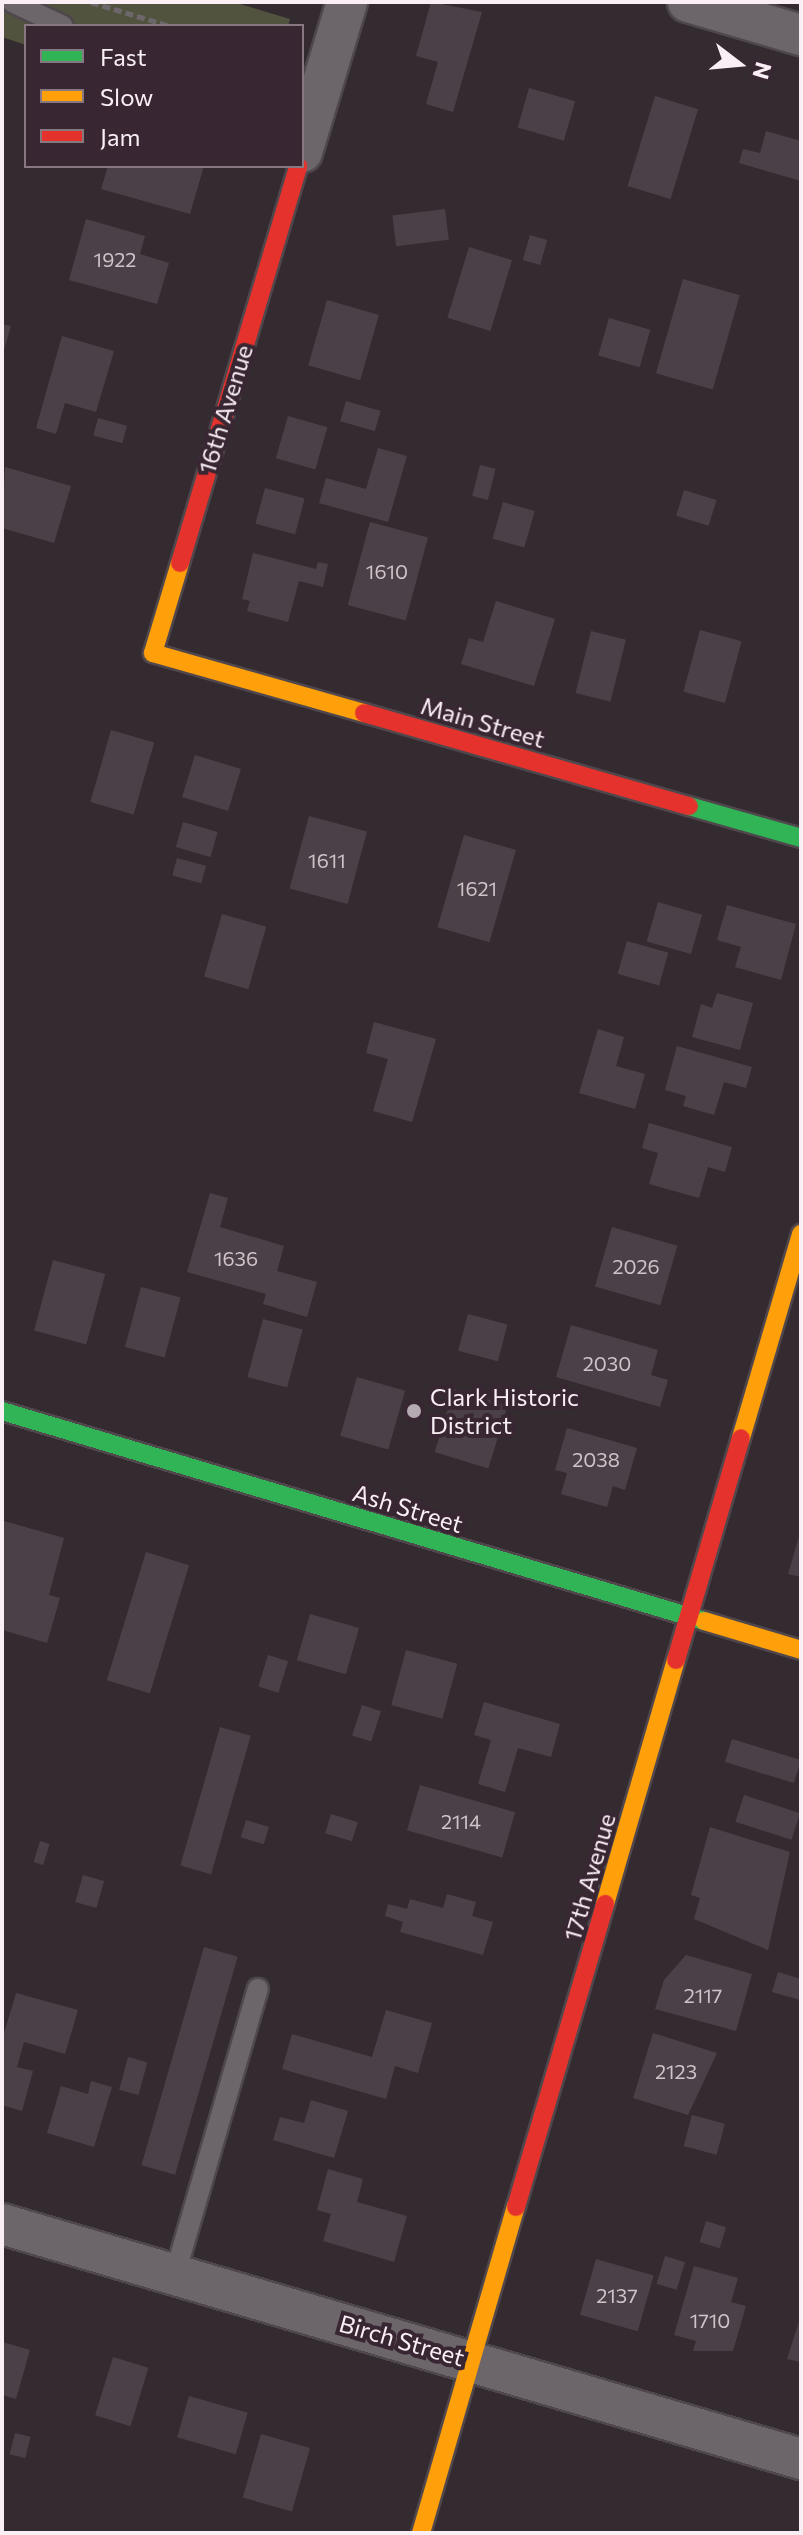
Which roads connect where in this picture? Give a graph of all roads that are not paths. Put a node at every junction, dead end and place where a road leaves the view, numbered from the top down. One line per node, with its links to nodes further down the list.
1 (12, 2): 4 (lane)
2 (347, 2): 6 (street)
3 (688, 2): 5 (street)
4 (59, 24)
5 (801, 35)
6 (310, 98): 7 (street)
7 (304, 138)
8 (297, 168): 9 (street, 16th Avenue)
9 (153, 653): 10 (street, Main Street)
10 (801, 838)
11 (801, 1234): 13 (street, 17th Avenue)
12 (2, 1411): 13 (street, Ash Street)
13 (689, 1617): 14 (street, Ash Street); 18 (street, 17th Avenue)
14 (801, 1650)
15 (258, 1989): 17 (lane)
16 (2, 2224): 17 (street, Birch Street)
17 (175, 2274): 18 (street, Birch Street)
18 (472, 2361): 19 (street, Birch Street); 20 (street, 17th Avenue)
19 (801, 2459)
20 (421, 2533)

